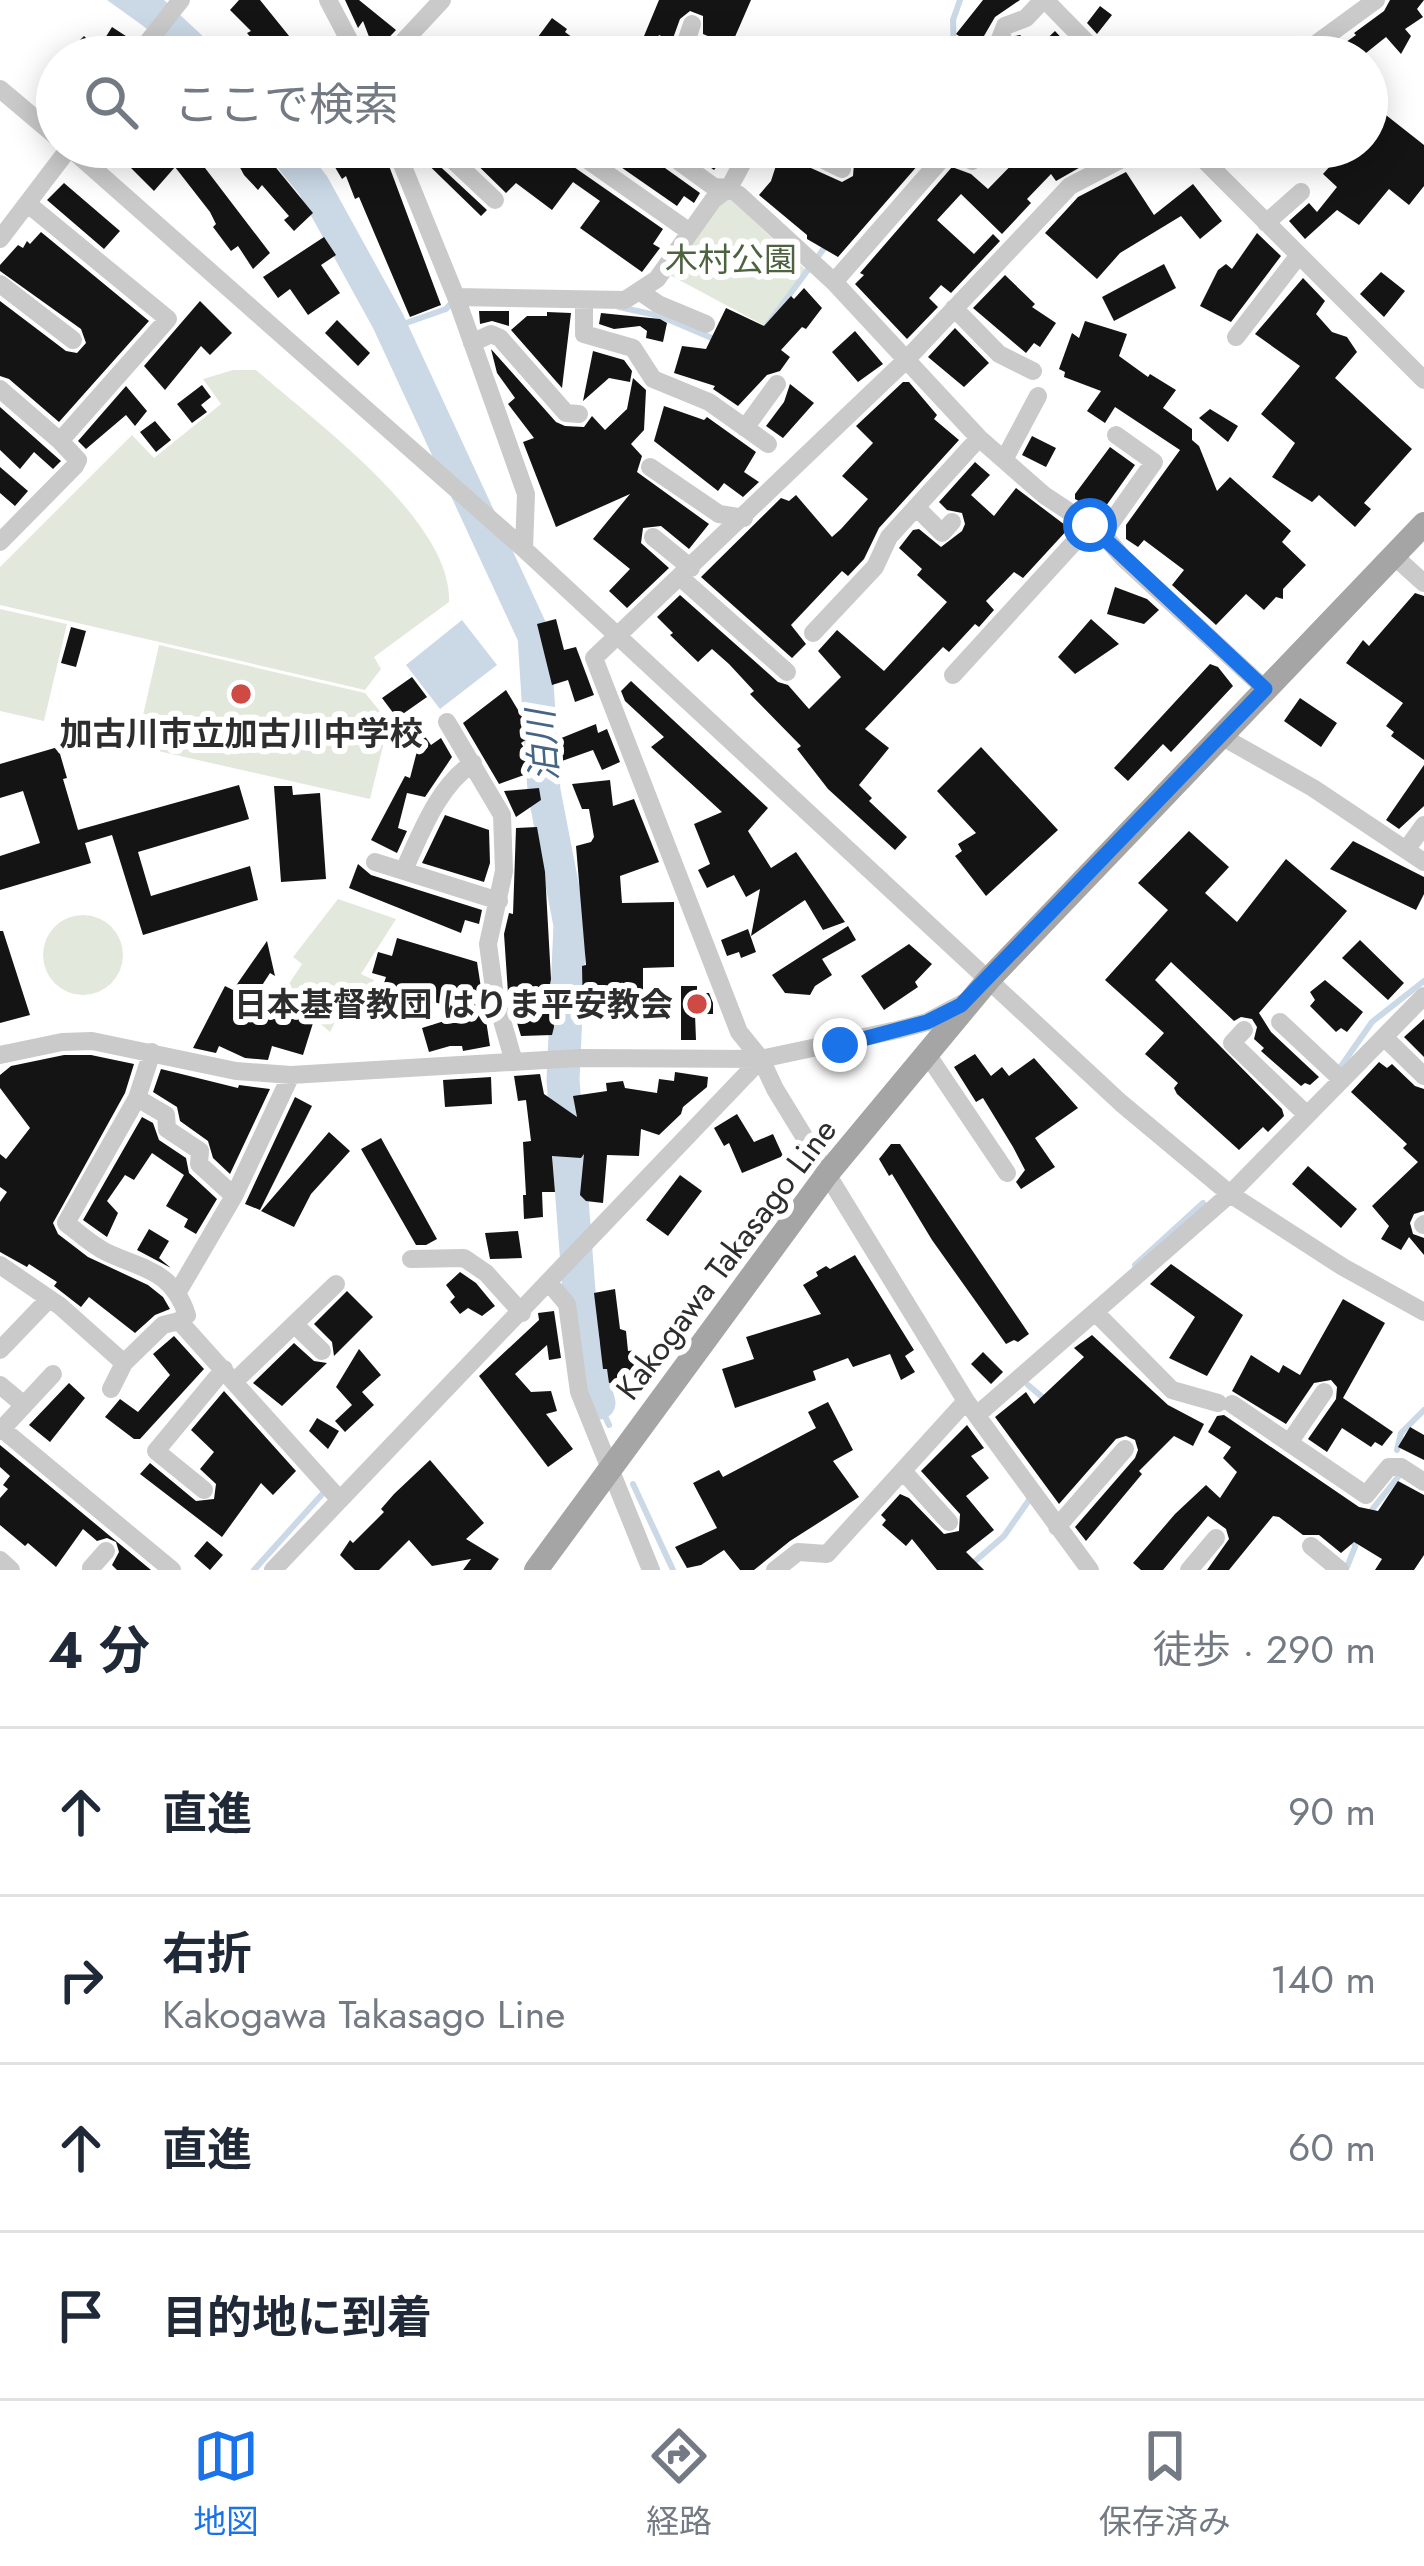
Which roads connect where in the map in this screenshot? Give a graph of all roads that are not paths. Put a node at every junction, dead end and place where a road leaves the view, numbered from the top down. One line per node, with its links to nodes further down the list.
1 (328, 0): 8 (street)
2 (442, 0): 9 (street)
3 (1376, 0): 13 (street)
4 (179, 3): 7 (street)
5 (1051, 3): 11 (street); 12 (street)
6 (692, 24): 10 (street)
7 (152, 36)
8 (347, 36)
9 (408, 36)
10 (688, 36)
11 (1001, 36)
12 (1082, 36)
13 (1327, 36)
14 (0, 89): 15 (street)
15 (36, 119)
16 (55, 168): 31 (street)
17 (94, 168): 67 (street)
18 (404, 168): 39 (street)
19 (461, 168): 30 (street)
20 (580, 168): 33 (street)
21 (687, 168): 28 (street)
22 (740, 168): 28 (street)
23 (836, 168): 27 (street)
24 (934, 168): 36 (street)
25 (1105, 168): 41 (street)
26 (1211, 168): 32 (street)
27 (842, 170)
28 (729, 188): 33 (street); 36 (street)
29 (1301, 192): 32 (street)
30 (495, 200)
31 (28, 204): 34 (street); 56 (street)
32 (1266, 223): 35 (street)
33 (690, 232): 38 (street)
34 (0, 239)
35 (1299, 256): 44 (street); 48 (street)
36 (834, 282): 46 (street)
37 (0, 284): 43 (street)
38 (639, 291): 40 (street); 42 (street)
39 (456, 297): 40 (street); 45 (street)
40 (584, 300): 53 (street)
41 (954, 308): 46 (street); 47 (street)
42 (706, 324)
43 (60, 337)
44 (1236, 337)
45 (472, 343): 52 (street); 67 (street)
46 (906, 360): 55 (street); 61 (street)
47 (1033, 371)
48 (1424, 380)
49 (778, 384): 53 (street)
50 (0, 389): 56 (street)
51 (1038, 396): 58 (street)
52 (579, 414)
53 (745, 428): 57 (street)
54 (1116, 435): 64 (street)
55 (979, 438): 58 (street); 60 (street)
56 (60, 441): 66 (street)
57 (768, 444)
58 (1004, 460): 64 (street)
59 (650, 467): 61 (street)
60 (916, 507): 62 (street); 71 (street)
61 (744, 518): 69 (street)
62 (952, 522)
63 (1424, 524): 68 (main road, Kakogawa Takasago Line)
64 (1096, 530): 74 (street); 75 (street)
65 (653, 537): 69 (street)
66 (0, 542)
67 (524, 549): 72 (street)
68 (1394, 556): 70 (street); 75 (main road, Kakogawa Takasago Line)
69 (686, 573): 72 (street); 73 (street)
70 (1424, 584)
71 (813, 633)
72 (619, 636): 85 (street); 93 (street)
73 (788, 672)
74 (953, 675)
75 (1265, 689): 77 (main road, Kakogawa Takasago Line)
76 (447, 722): 78 (street)
77 (1219, 735): 80 (street); 85 (main road, Kakogawa Takasago Line)
78 (473, 763): 83 (street); 84 (street)
79 (1424, 825): 80 (street)
80 (1406, 850): 82 (street)
81 (376, 862): 83 (street)
82 (1424, 862)
83 (404, 871): 84 (street)
84 (499, 901): 94 (street)
85 (989, 980): 91 (main road, Kakogawa Takasago Line); 93 (street); 102 (street)
86 (1420, 1008): 89 (street)
87 (1280, 1022): 97 (street)
88 (1244, 1030): 99 (street)
89 (1384, 1037): 96 (street); 97 (street)
90 (152, 1052): 92 (street); 95 (street); 98 (street)
91 (927, 1054): 100 (street); 101 (main road, Kakogawa Takasago Line)
92 (0, 1055)
93 (761, 1059): 94 (street); 101 (street); 106 (street)
94 (514, 1062): 95 (street)
95 (291, 1075): 103 (street)
96 (1424, 1076)
97 (1342, 1080): 99 (street)
98 (137, 1098): 103 (street); 108 (street)
99 (1303, 1112): 102 (street)
100 (1007, 1173)
101 (827, 1174): 124 (street); 128 (main road, Kakogawa Takasago Line)
102 (1230, 1194): 110 (street); 111 (street)
103 (234, 1196): 108 (street)
104 (411, 1259): 112 (street)
105 (0, 1265): 109 (street)
106 (550, 1283): 112 (street); 128 (street)
107 (336, 1284): 114 (street)
108 (179, 1290): 113 (street)
109 (48, 1300): 115 (street); 117 (street)
110 (1095, 1312): 124 (street); 126 (street)
111 (1424, 1312)
112 (522, 1313): 132 (street)
113 (179, 1321): 117 (street); 119 (street)
114 (294, 1324): 116 (street); 119 (street)
115 (0, 1350)
116 (322, 1352)
117 (124, 1363): 121 (street)
118 (53, 1374): 123 (street)
119 (229, 1376): 131 (street); 132 (street)
120 (0, 1385): 123 (street)
121 (111, 1389)
122 (1324, 1392): 126 (street)
123 (24, 1405): 125 (street)
124 (972, 1408): 129 (street); 134 (street)
125 (1, 1430): 141 (street)
126 (1289, 1443): 130 (street)
127 (1125, 1449): 134 (street)
128 (609, 1471): 143 (main road, Kakogawa Takasago Line); 144 (street)
129 (903, 1471): 133 (street); 145 (street)
130 (1424, 1482)
131 (204, 1490)
132 (340, 1500): 142 (street)
133 (950, 1522)
134 (1057, 1527): 146 (street)
135 (1311, 1546): 148 (street)
136 (106, 1551): 139 (street)
137 (1212, 1552): 147 (street)
138 (0, 1560): 140 (street)
139 (87, 1565)
140 (11, 1570)
141 (172, 1570)
142 (273, 1570)
143 (536, 1570)
144 (651, 1570)
145 (775, 1570)
146 (1090, 1570)
147 (1189, 1570)
148 (1340, 1570)

